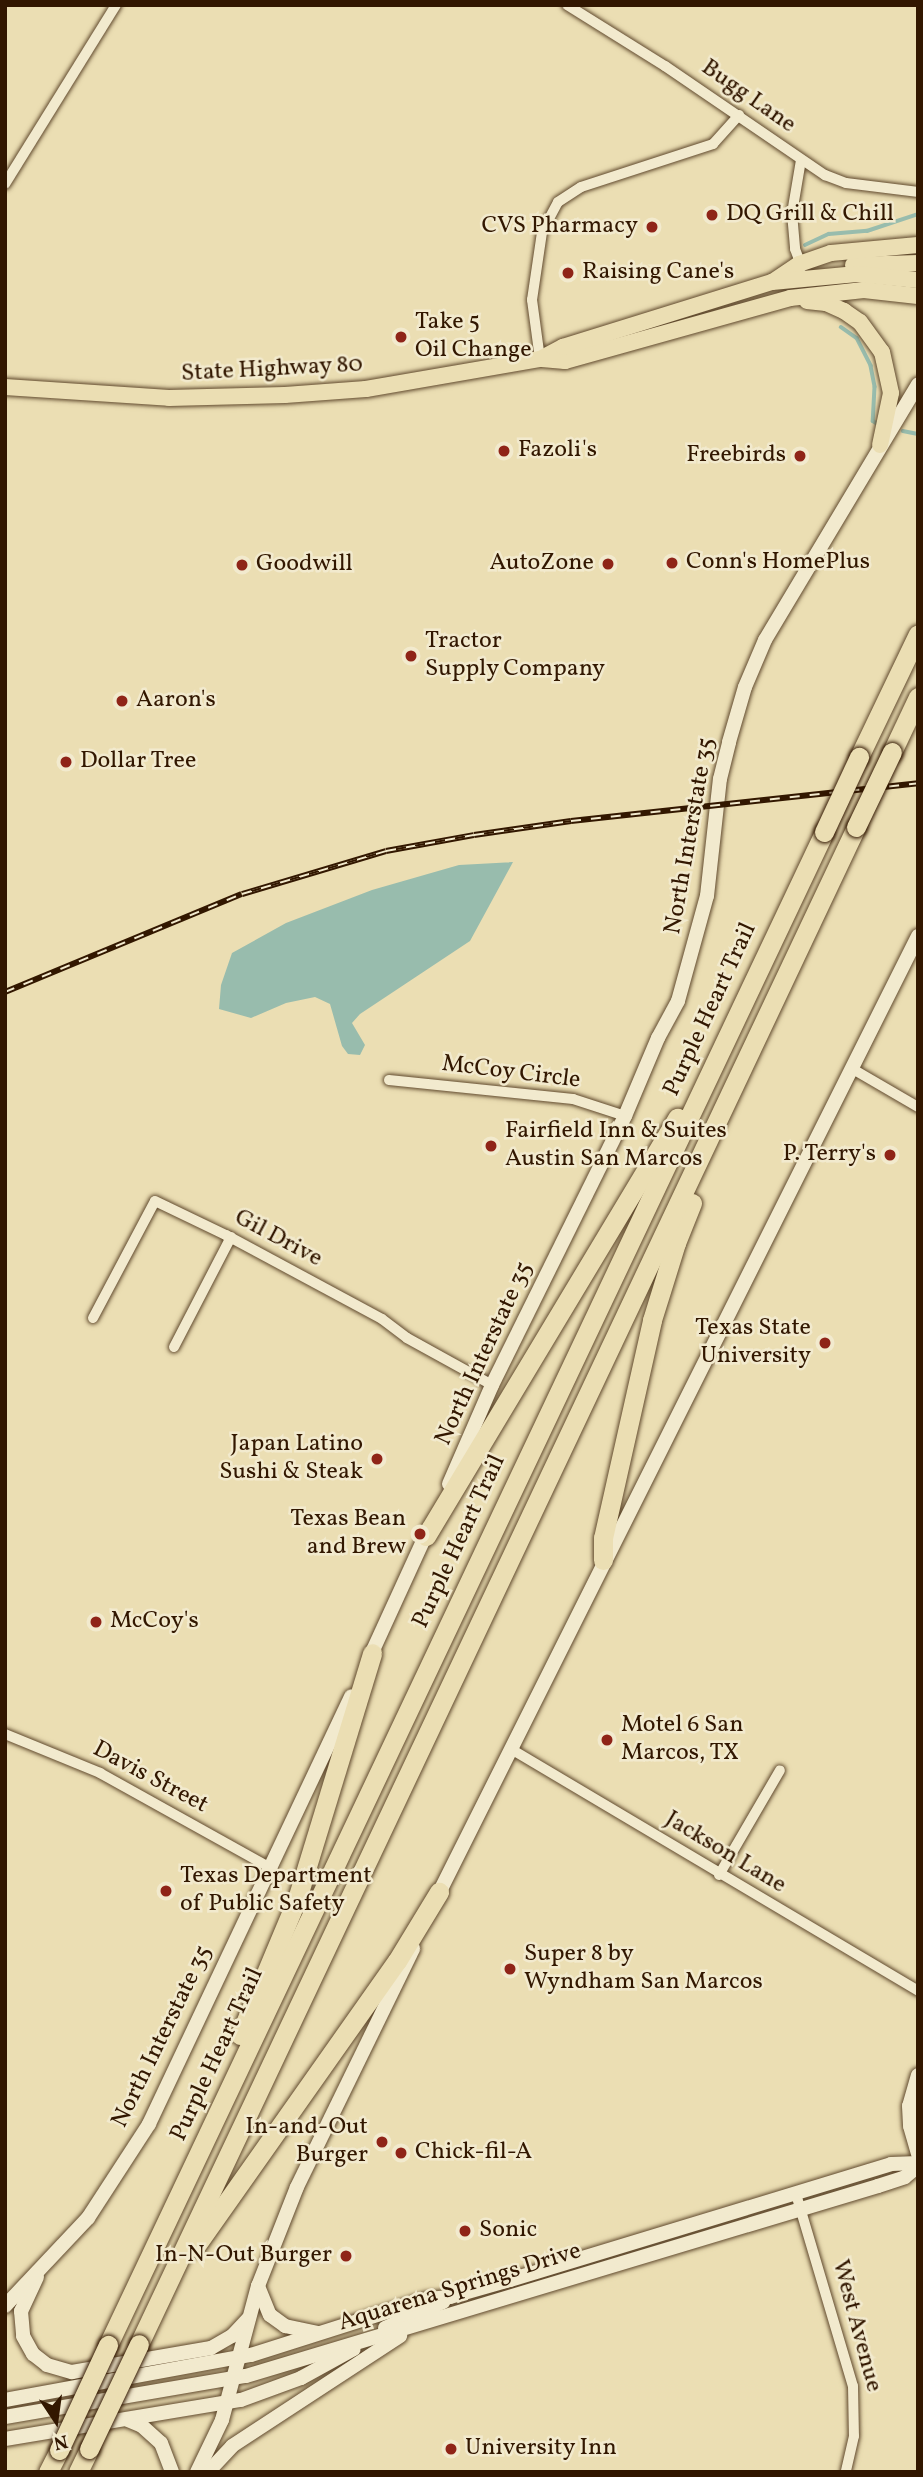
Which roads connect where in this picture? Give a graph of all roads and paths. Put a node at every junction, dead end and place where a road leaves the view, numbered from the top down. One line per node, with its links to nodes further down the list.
1 (116, 5): 5 (street)
2 (566, 5): 3 (street, Bugg Lane)
3 (739, 115): 4 (street, Bugg Lane); 16 (street)
4 (801, 160): 6 (street); 9 (street, Bugg Lane)
5 (5, 184)
6 (918, 192)
7 (918, 245): 9 (main road)
8 (918, 263): 10 (main road)
9 (799, 264): 10 (street, Bugg Lane); 12 (main road)
10 (809, 279): 11 (main road, State Highway 80); 12 (main road, State Highway 80); 15 (main road)
11 (918, 280)
12 (772, 282): 16 (main road, State Highway 80)
13 (918, 296): 14 (main road, State Highway 80)
14 (790, 298): 15 (main road, State Highway 80); 19 (main road)
15 (659, 337): 16 (main road, State Highway 80)
16 (540, 359): 18 (main road, State Highway 80)
17 (918, 384): 19 (main road, North Interstate 35)
18 (5, 387)
19 (880, 445): 28 (main road, North Interstate 35)
20 (918, 634): 24 (highway, Purple Heart Trail, bridge)
21 (918, 697): 23 (highway, bridge)
22 (918, 936): 25 (main road)
23 (774, 1002): 34 (highway); 54 (highway)
24 (716, 1058): 33 (highway); 55 (highway, Purple Heart Trail)
25 (851, 1068): 27 (street); 34 (main road)
26 (389, 1080): 28 (street, McCoy Circle)
27 (918, 1107)
28 (625, 1116): 32 (main road, North Interstate 35)
29 (231, 1237): 30 (street, Gil Drive); 31 (street); 32 (street, Gil Drive)
30 (93, 1318)
31 (174, 1347)
32 (492, 1385): 33 (main road, North Interstate 35)
33 (426, 1536): 35 (main road, North Interstate 35)
34 (603, 1560): 37 (main road)
35 (372, 1653): 39 (main road, North Interstate 35); 55 (highway)
36 (5, 1734): 39 (street, Davis Street)
37 (511, 1749): 40 (street, Jackson Lane); 41 (main road)
38 (780, 1770): 40 (street)
39 (271, 1868): 50 (main road, North Interstate 35)
40 (719, 1875): 42 (street, Jackson Lane)
41 (439, 1892): 51 (main road); 54 (highway)
42 (918, 1991)
43 (918, 2075): 44 (main road)
44 (918, 2154)
45 (918, 2165): 46 (main road, Aquarena Springs Drive); 48 (main road, Aquarena Springs Drive)
46 (796, 2193): 47 (main road, Aquarena Springs Drive); 48 (street, West Avenue)
47 (758, 2204): 49 (main road); 52 (main road, Aquarena Springs Drive)
48 (800, 2209): 49 (main road, Aquarena Springs Drive); 72 (street, West Avenue)
49 (687, 2244): 57 (main road, Aquarena Springs Drive)
50 (42, 2266): 53 (main road, North Interstate 35); 56 (main road)
51 (258, 2286): 56 (main road); 58 (main road)
52 (450, 2297): 58 (main road, Aquarena Springs Drive); 59 (main road)
53 (5, 2306)
54 (155, 2310): 68 (highway, bridge)
55 (124, 2312): 67 (highway, Purple Heart Trail, bridge)
56 (248, 2318): 60 (main road)
57 (424, 2323): 59 (main road, Aquarena Springs Drive); 71 (main road)
58 (319, 2333): 60 (main road, Aquarena Springs Drive)
59 (370, 2339): 61 (main road, Aquarena Springs Drive); 63 (main road)
60 (238, 2359): 61 (main road); 62 (main road, Aquarena Springs Drive)
61 (233, 2379): 63 (main road); 64 (main road, Aquarena Springs Drive)
62 (5, 2400)
63 (227, 2403): 65 (main road); 70 (main road)
64 (5, 2417)
65 (128, 2420): 66 (main road); 69 (main road)
66 (5, 2439)
67 (48, 2472)
68 (78, 2472)
69 (172, 2472)
70 (197, 2472)
71 (208, 2472)
72 (846, 2472)

